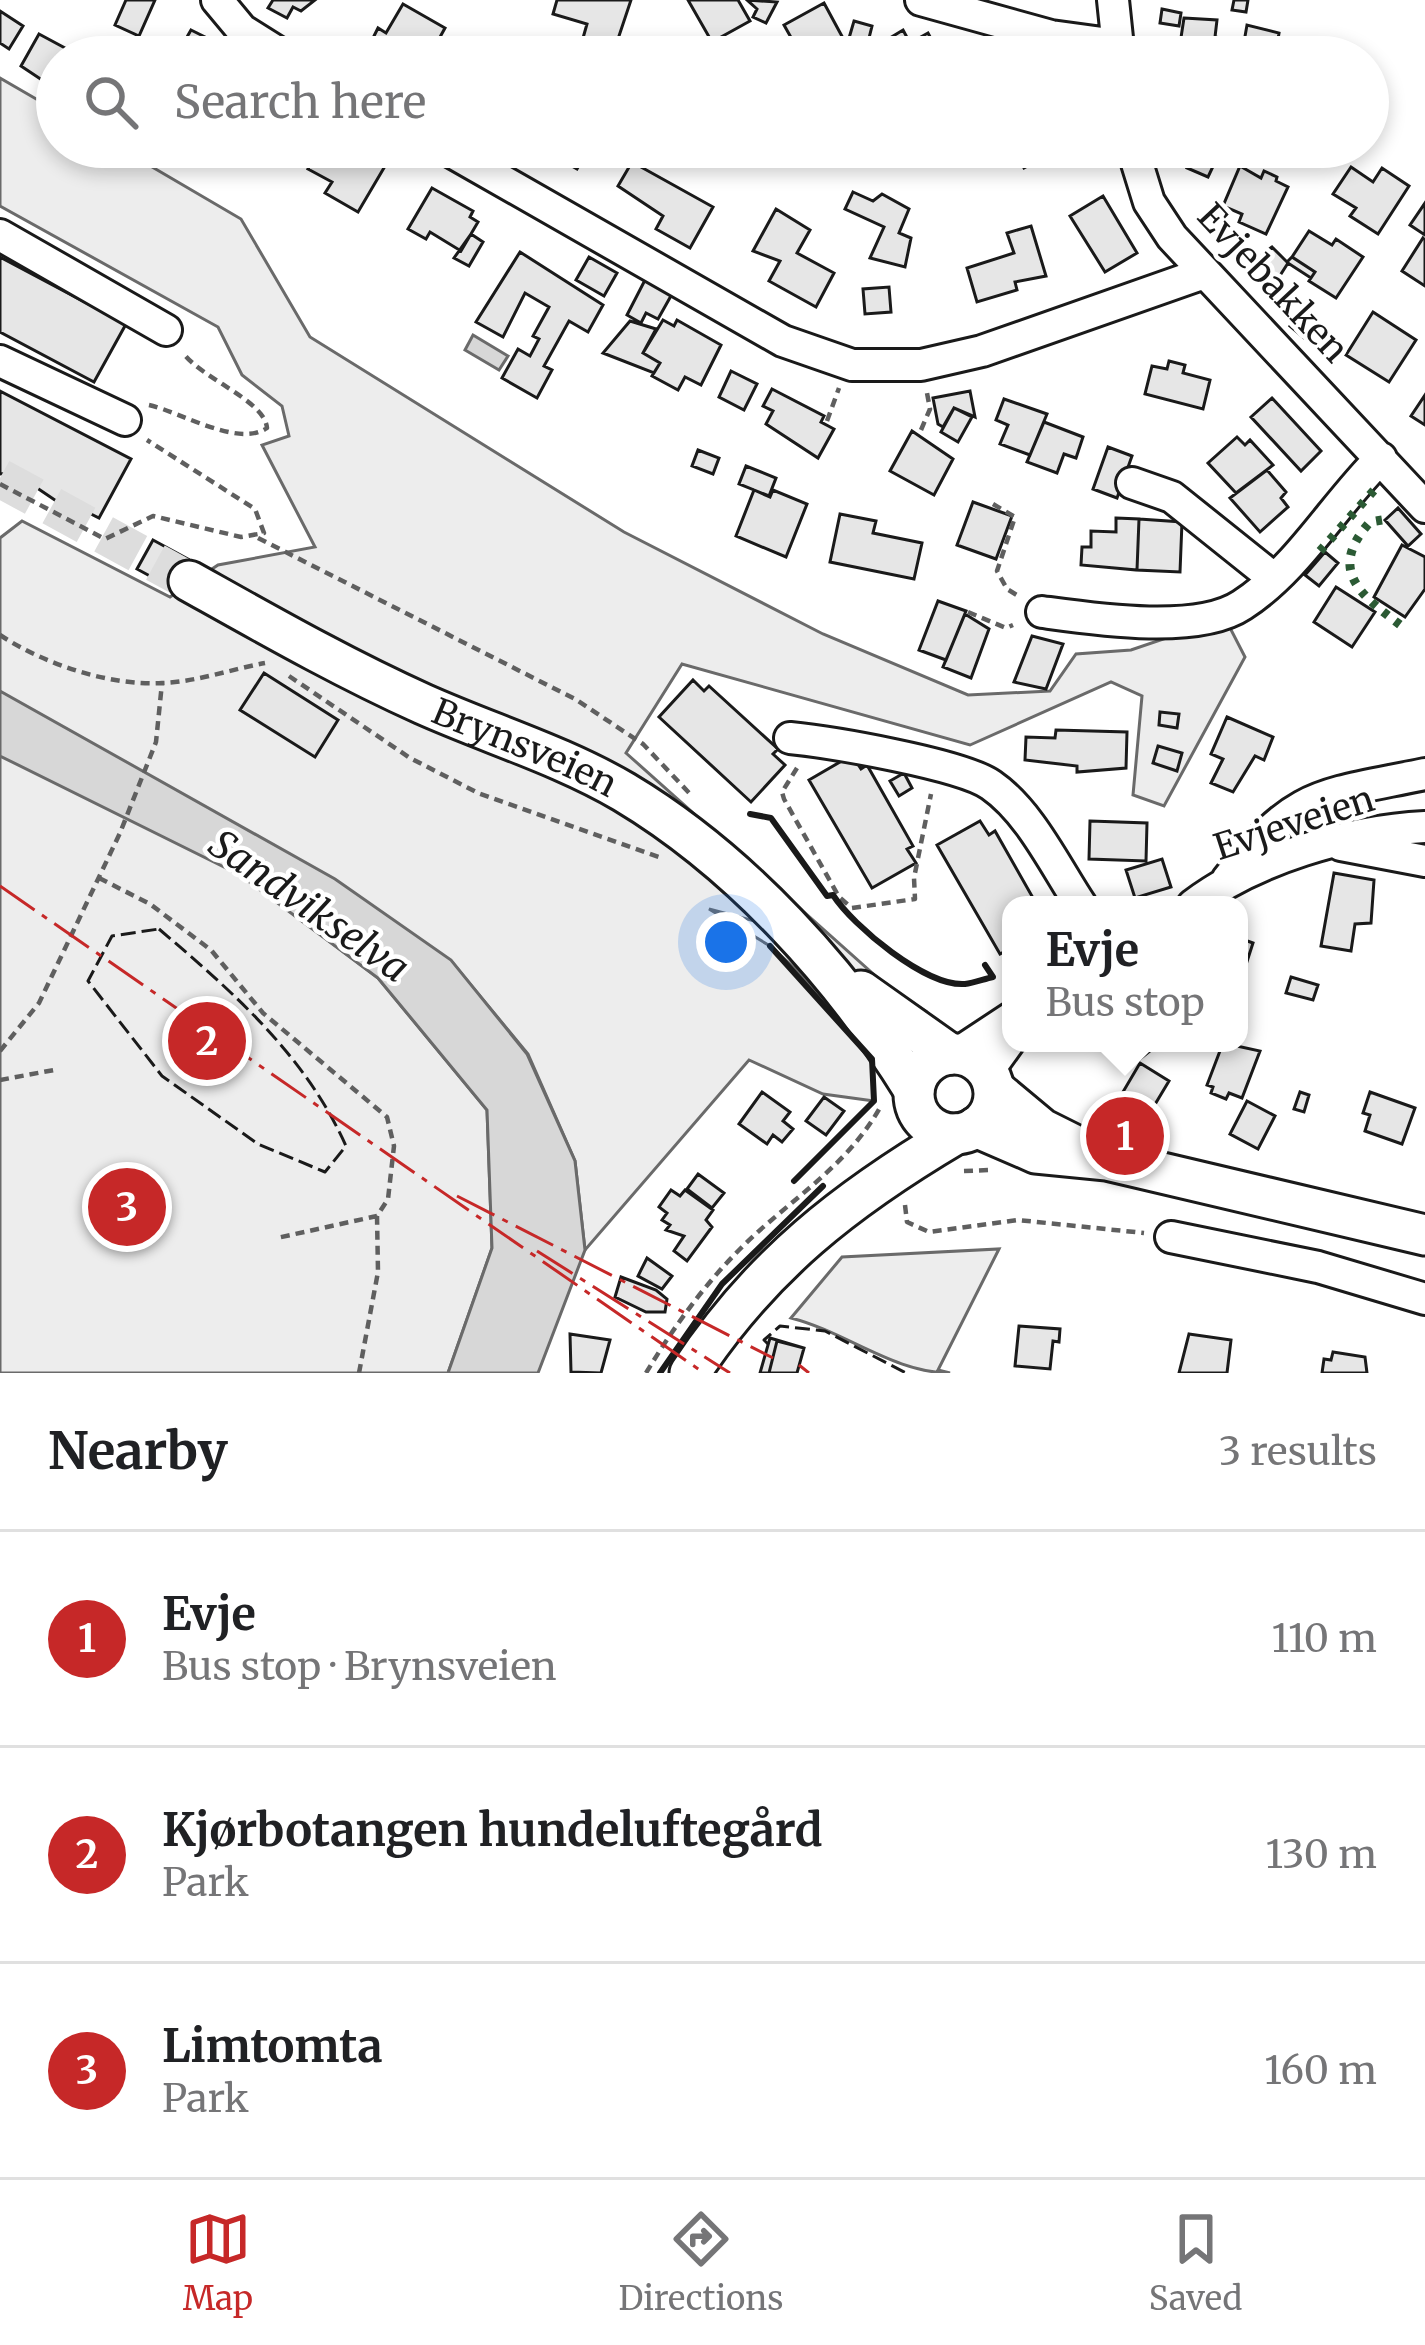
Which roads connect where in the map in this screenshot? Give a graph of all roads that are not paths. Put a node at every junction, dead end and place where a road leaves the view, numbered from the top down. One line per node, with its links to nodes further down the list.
1 (217, 0): 4 (street)
2 (921, 0): 5 (street)
3 (1113, 0): 6 (street)
4 (252, 36)
5 (1051, 36)
6 (1117, 36)
7 (480, 168): 10 (street)
8 (1138, 168): 10 (street, Evjebakken)
9 (0, 235): 11 (street)
10 (1204, 273): 14 (street, Evjebakken)
11 (166, 330)
12 (0, 361): 13 (street)
13 (125, 420)
14 (1381, 458): 16 (street, Evjebakken); 17 (street)
15 (1132, 483): 17 (street)
16 (1425, 507)
17 (1272, 577): 19 (street)
18 (189, 581): 28 (main road, Brynsveien)
19 (1042, 612)
20 (798, 739): 26 (street)
21 (1425, 774): 25 (street)
22 (1425, 827): 23 (street, Evjeveien)
23 (1335, 844): 24 (street); 25 (street, Evjeveien)
24 (1425, 861)
25 (1226, 880): 27 (street, Evjeveien)
26 (1075, 896)
27 (1204, 896)
28 (824, 964): 31 (main road, Brynsveien); 32 (main road, Brynsveien)
29 (1002, 1029): 31 (street)
30 (1002, 1045): 31 (street)
31 (972, 1067): 32 (main road); 33 (main road); 34 (main road, Brynsveien)
32 (905, 1097): 33 (main road); 35 (main road)
33 (964, 1144): 34 (main road, Brynsveien); 35 (main road)
34 (1107, 1160): 36 (main road, Brynsveien)
35 (856, 1194): 39 (main road)
36 (1425, 1235)
37 (1172, 1237): 38 (street)
38 (1425, 1299)
39 (690, 1373)

